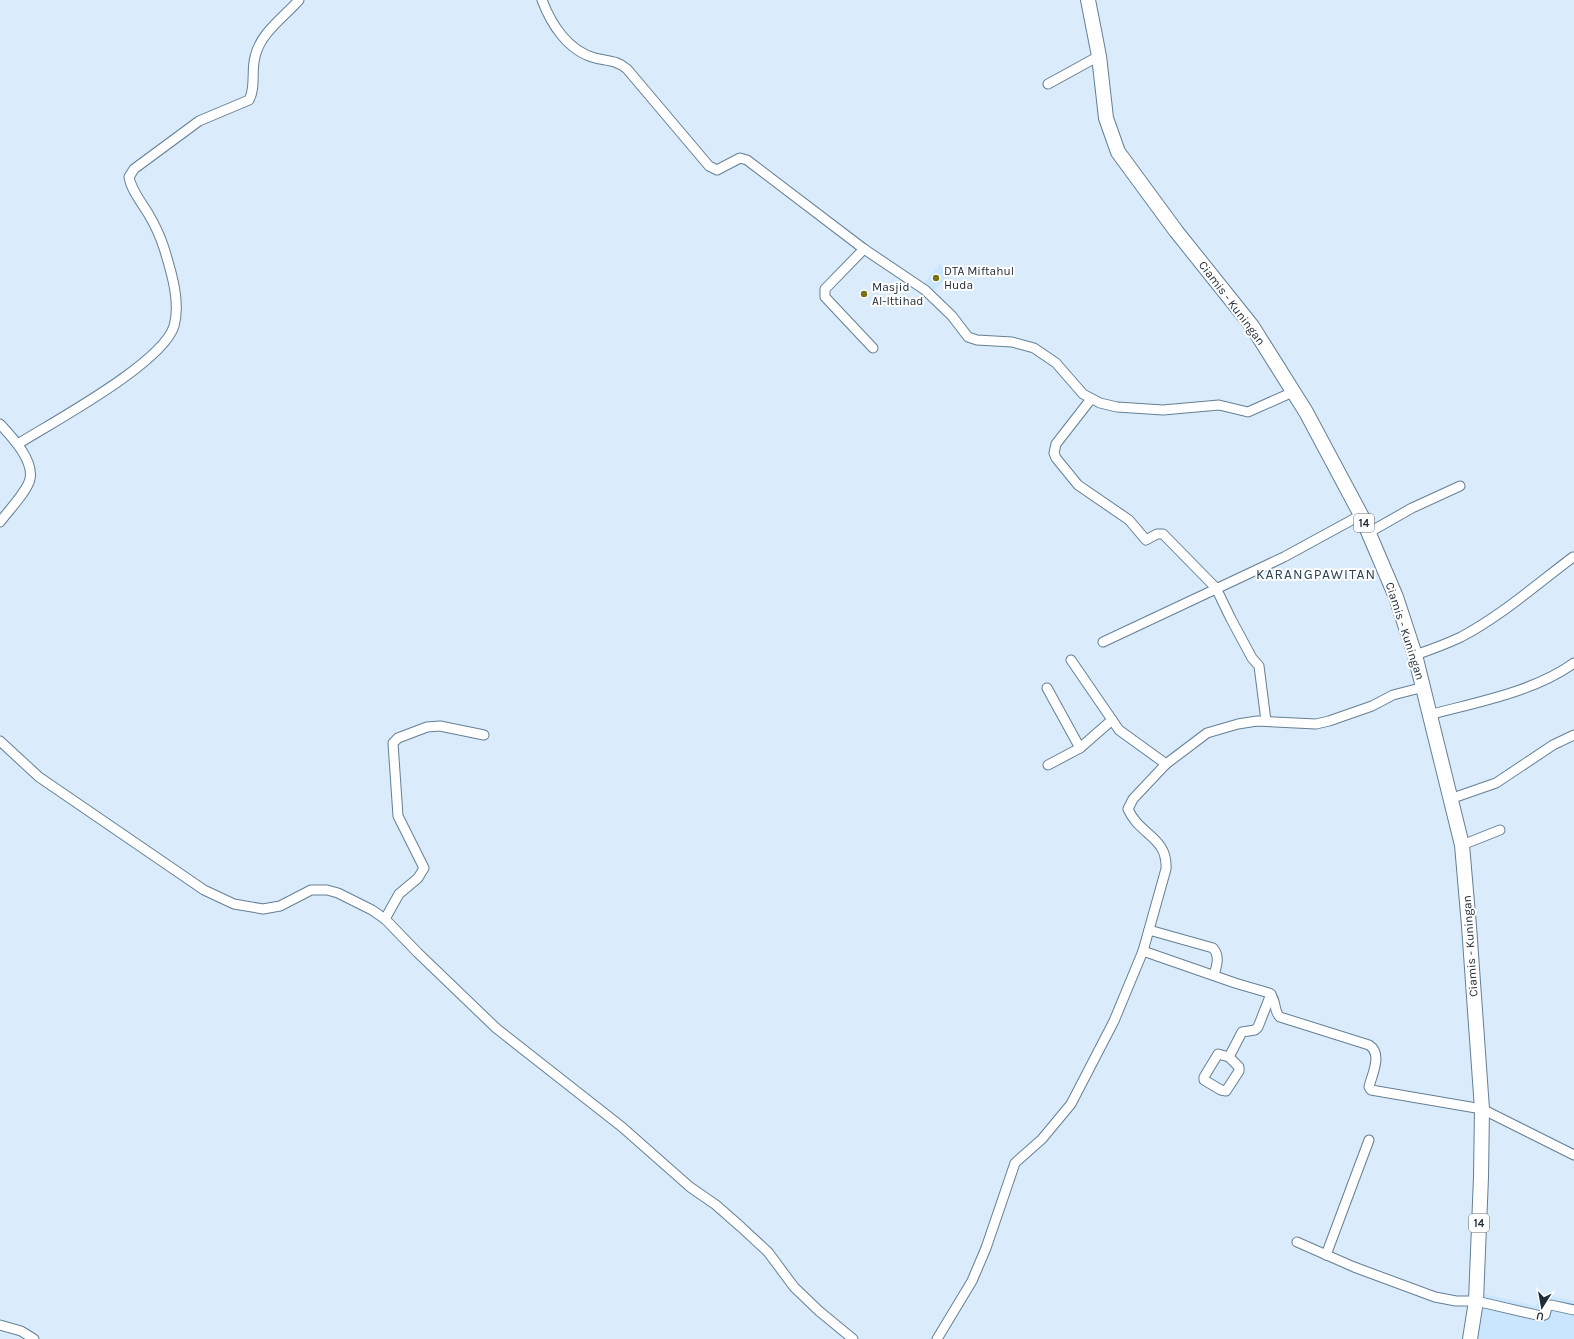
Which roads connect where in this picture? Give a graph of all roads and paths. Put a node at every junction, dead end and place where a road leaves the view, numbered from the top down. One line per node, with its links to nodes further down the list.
1 (299, 0): 11 (street)
2 (542, 0): 6 (street)
3 (1088, 0): 4 (highway, Ciamis - Kuningan / 14)
4 (1099, 56): 5 (street); 8 (highway, Ciamis - Kuningan / 14)
5 (1048, 84)
6 (864, 249): 7 (street); 9 (street)
7 (873, 348)
8 (1293, 392): 9 (street); 13 (highway, Ciamis - Kuningan / 14)
9 (1092, 399): 17 (street)
10 (0, 424): 11 (street)
11 (18, 444): 14 (street)
12 (1460, 486): 15 (street)
13 (1361, 515): 15 (highway, Ciamis - Kuningan / 14); 17 (street)
14 (0, 522)
15 (1368, 533): 19 (highway, Ciamis - Kuningan / 14)
16 (1573, 557): 19 (street)
17 (1216, 588): 18 (street); 26 (street)
18 (1103, 642)
19 (1415, 655): 22 (highway, Ciamis - Kuningan / 14)
20 (1072, 660): 25 (street)
21 (1574, 663): 24 (street)
22 (1424, 687): 24 (highway, Ciamis - Kuningan / 14); 26 (street)
23 (1047, 688): 30 (street)
24 (1429, 715): 33 (highway, Ciamis - Kuningan / 14)
25 (1112, 720): 30 (street); 31 (street)
26 (1266, 721): 31 (street)
27 (484, 735): 36 (street)
28 (1574, 735): 33 (street)
29 (0, 741): 36 (street)
30 (1080, 748): 32 (street)
31 (1166, 764): 37 (street)
32 (1048, 765)
33 (1450, 799): 35 (highway, Ciamis - Kuningan / 14)
34 (1500, 830): 35 (street)
35 (1462, 845): 42 (highway, Ciamis - Kuningan / 14)
36 (385, 918): 52 (street)
37 (1149, 930): 38 (street); 39 (street)
38 (1143, 951): 39 (street); 53 (street)
39 (1214, 975): 40 (street)
40 (1271, 994): 41 (street); 42 (street)
41 (1229, 1057)
42 (1482, 1109): 44 (street); 47 (highway, Ciamis - Kuningan / 14)
43 (1369, 1140): 46 (street)
44 (1574, 1155)
45 (1297, 1242): 46 (street)
46 (1326, 1255): 47 (street)
47 (1476, 1301): 48 (street); 50 (highway, Ciamis - Kuningan / 14)
48 (1574, 1310)
49 (0, 1325): 51 (street)
50 (1474, 1338)
51 (34, 1339)
52 (853, 1339)
53 (937, 1339)

